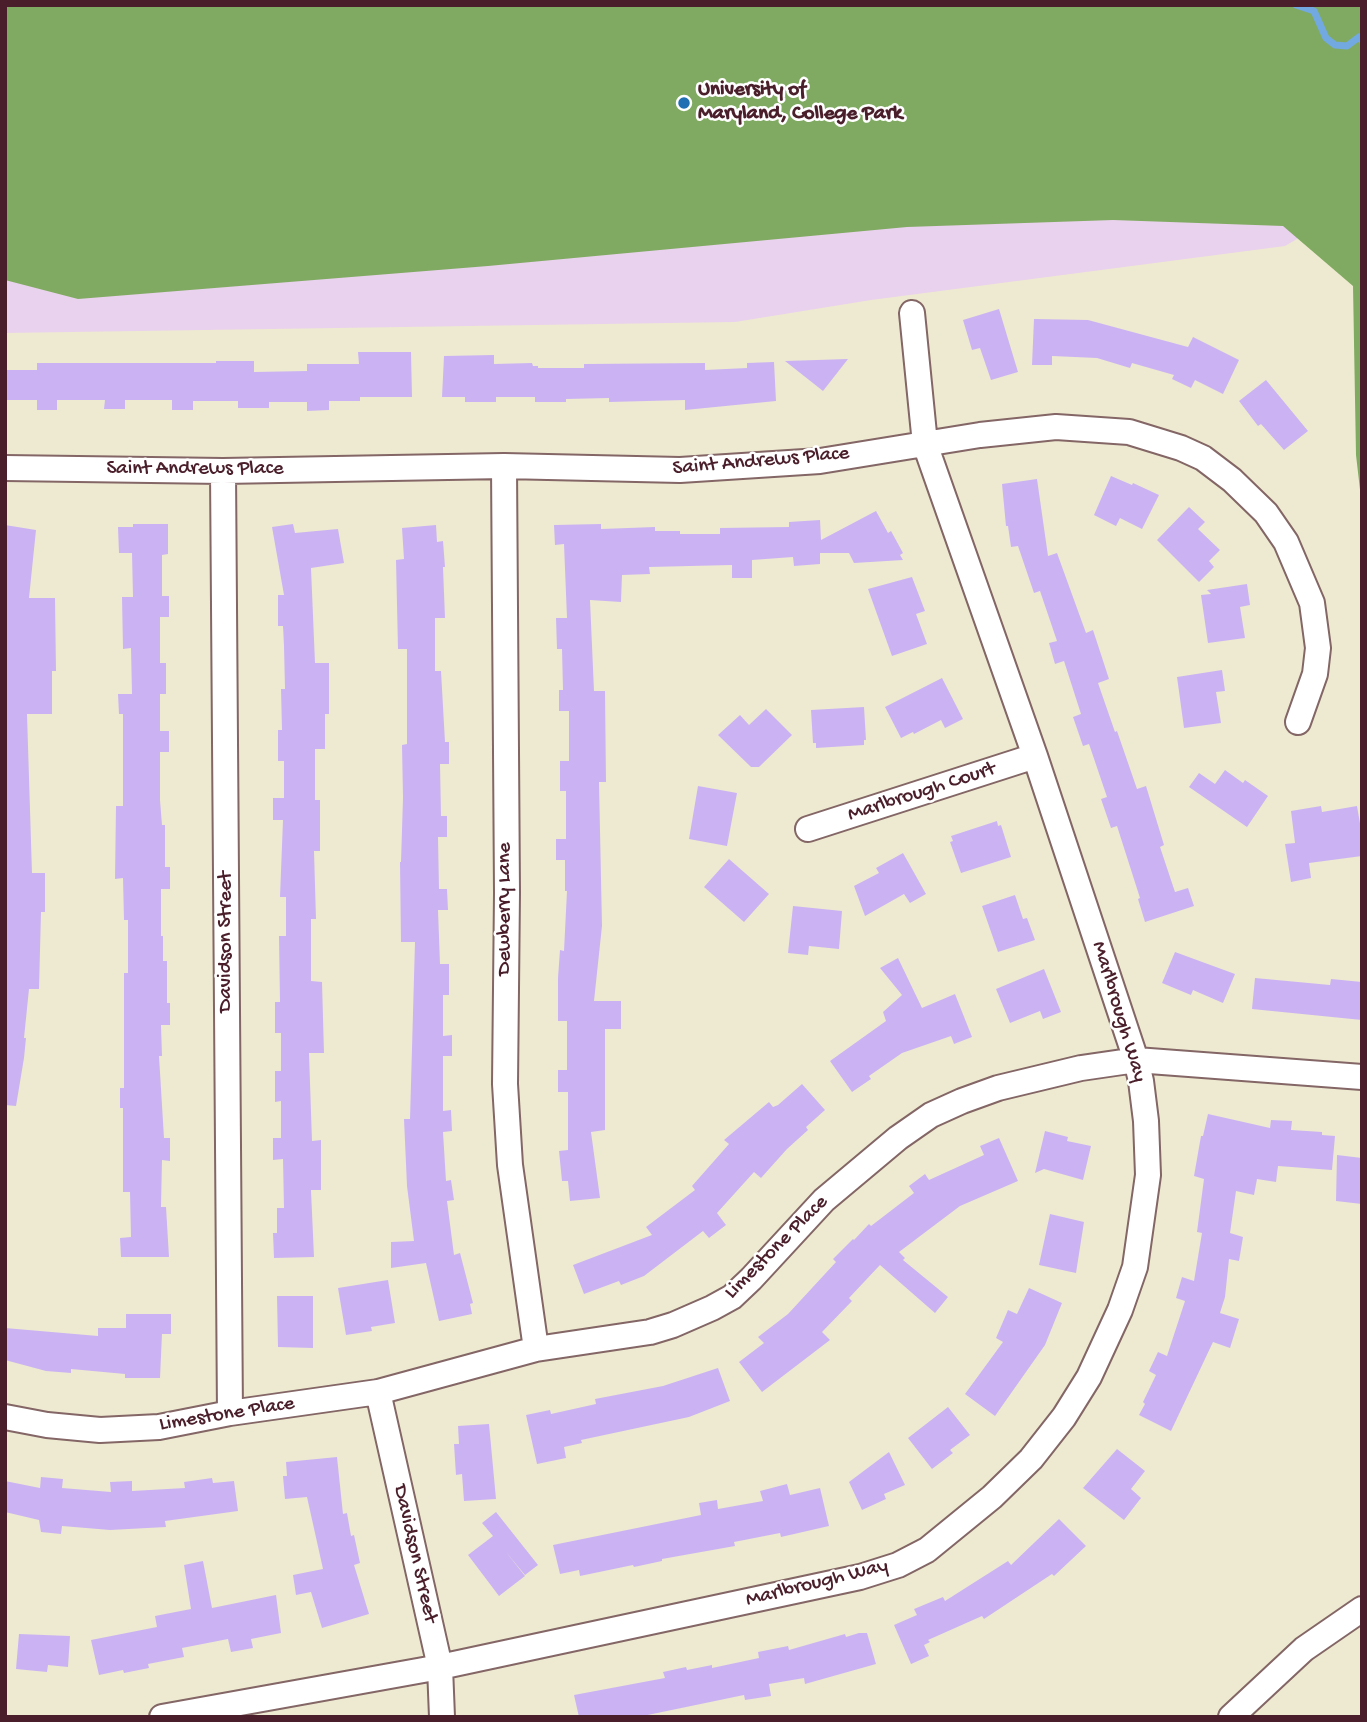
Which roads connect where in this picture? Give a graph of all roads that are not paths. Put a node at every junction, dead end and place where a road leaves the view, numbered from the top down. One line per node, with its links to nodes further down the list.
1 (912, 313): 2 (street, Marlbrough Way)
2 (925, 444): 3 (street, Saint Andrews Place); 6 (street, Saint Andrews Place); 7 (street, Marlbrough Way)
3 (504, 466): 5 (street, Saint Andrews Place); 11 (street, Dewberry Lane)
4 (5, 468): 5 (street, Saint Andrews Place)
5 (223, 471): 13 (street, Davidson Street)
6 (1298, 722)
7 (1035, 756): 8 (street, Marlbrough Court); 9 (street, Marlbrough Way)
8 (808, 829)
9 (1136, 1060): 10 (street, Limestone Place); 11 (street, Limestone Place); 16 (street, Marlbrough Way)
10 (1362, 1077)
11 (536, 1349): 12 (street, Limestone Place)
12 (378, 1392): 13 (street, Limestone Place); 16 (street, Davidson Street)
13 (230, 1413): 14 (street, Limestone Place)
14 (5, 1418)
15 (1362, 1609): 19 (street)
16 (440, 1667): 17 (street, Marlbrough Way); 18 (street, Davidson Street)
17 (162, 1717)
18 (442, 1717)
19 (1231, 1717)

